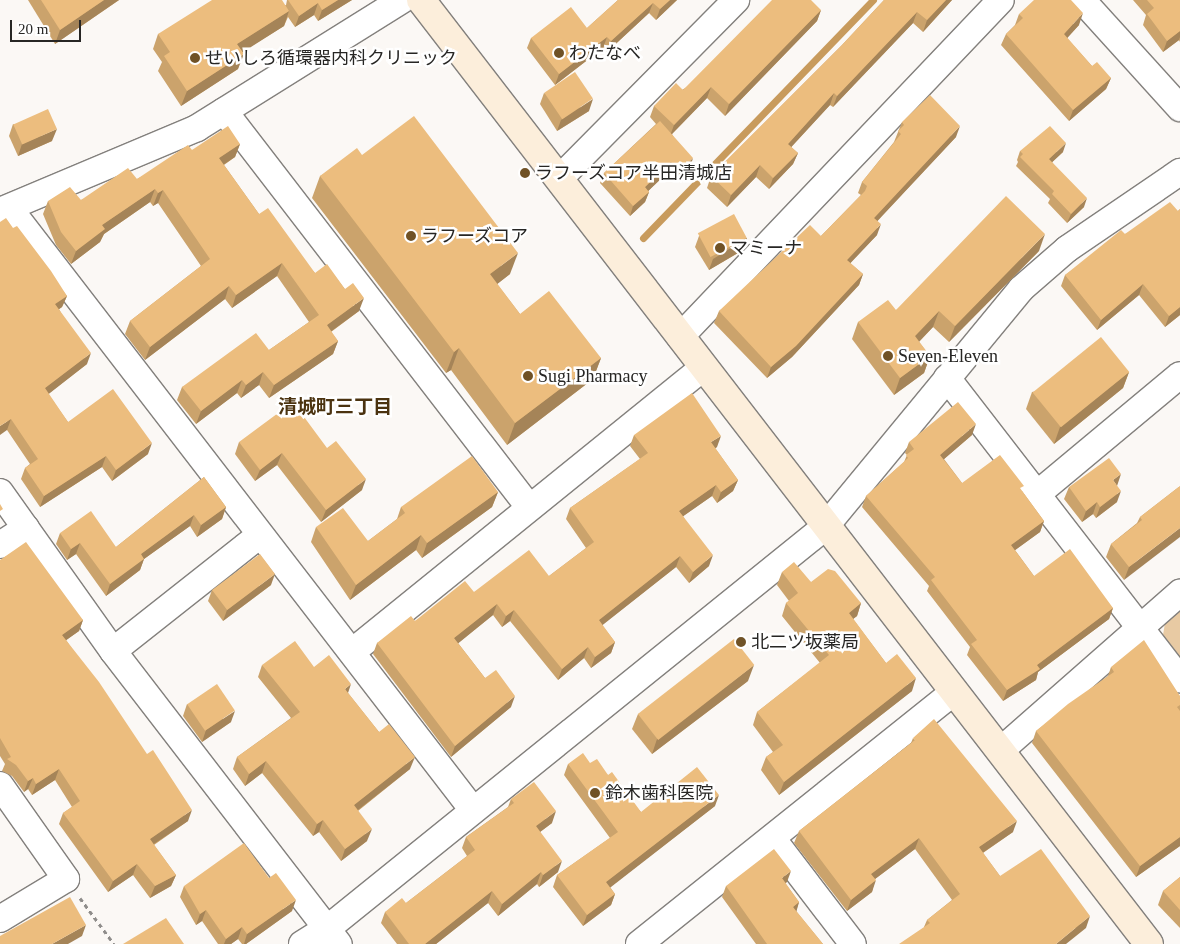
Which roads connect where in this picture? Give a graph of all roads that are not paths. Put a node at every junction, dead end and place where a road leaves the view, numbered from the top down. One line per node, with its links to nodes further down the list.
1 (402, 0): 7 (street)
2 (421, 0): 9 (street)
3 (736, 0): 9 (street)
4 (1001, 0): 11 (street)
5 (1082, 0): 6 (street)
6 (1180, 108)
7 (224, 111): 10 (street); 17 (street)
8 (1180, 172): 14 (street)
9 (559, 180): 11 (street)
10 (4, 209): 20 (street)
11 (680, 337): 12 (street)
12 (703, 368): 17 (street); 18 (street)
13 (1180, 375): 16 (street)
14 (947, 378): 16 (street); 18 (street)
15 (0, 492): 19 (street)
16 (1036, 495): 23 (street)
17 (528, 507): 25 (street)
18 (825, 527): 27 (street); 30 (street)
19 (26, 528): 21 (street); 24 (street)
20 (260, 535): 24 (street); 25 (street)
21 (0, 545)
22 (1180, 593): 23 (street)
23 (1141, 628): 26 (street); 28 (street)
24 (113, 650): 33 (street)
25 (352, 652): 30 (street)
26 (1180, 679)
27 (953, 692): 28 (street); 31 (street)
28 (1000, 751): 37 (street)
29 (0, 785): 32 (street)
30 (473, 810): 33 (street)
31 (772, 838): 35 (street); 36 (street)
32 (0, 919)
33 (334, 936): 34 (street)
34 (302, 944)
35 (639, 944)
36 (853, 944)
37 (1149, 944)

